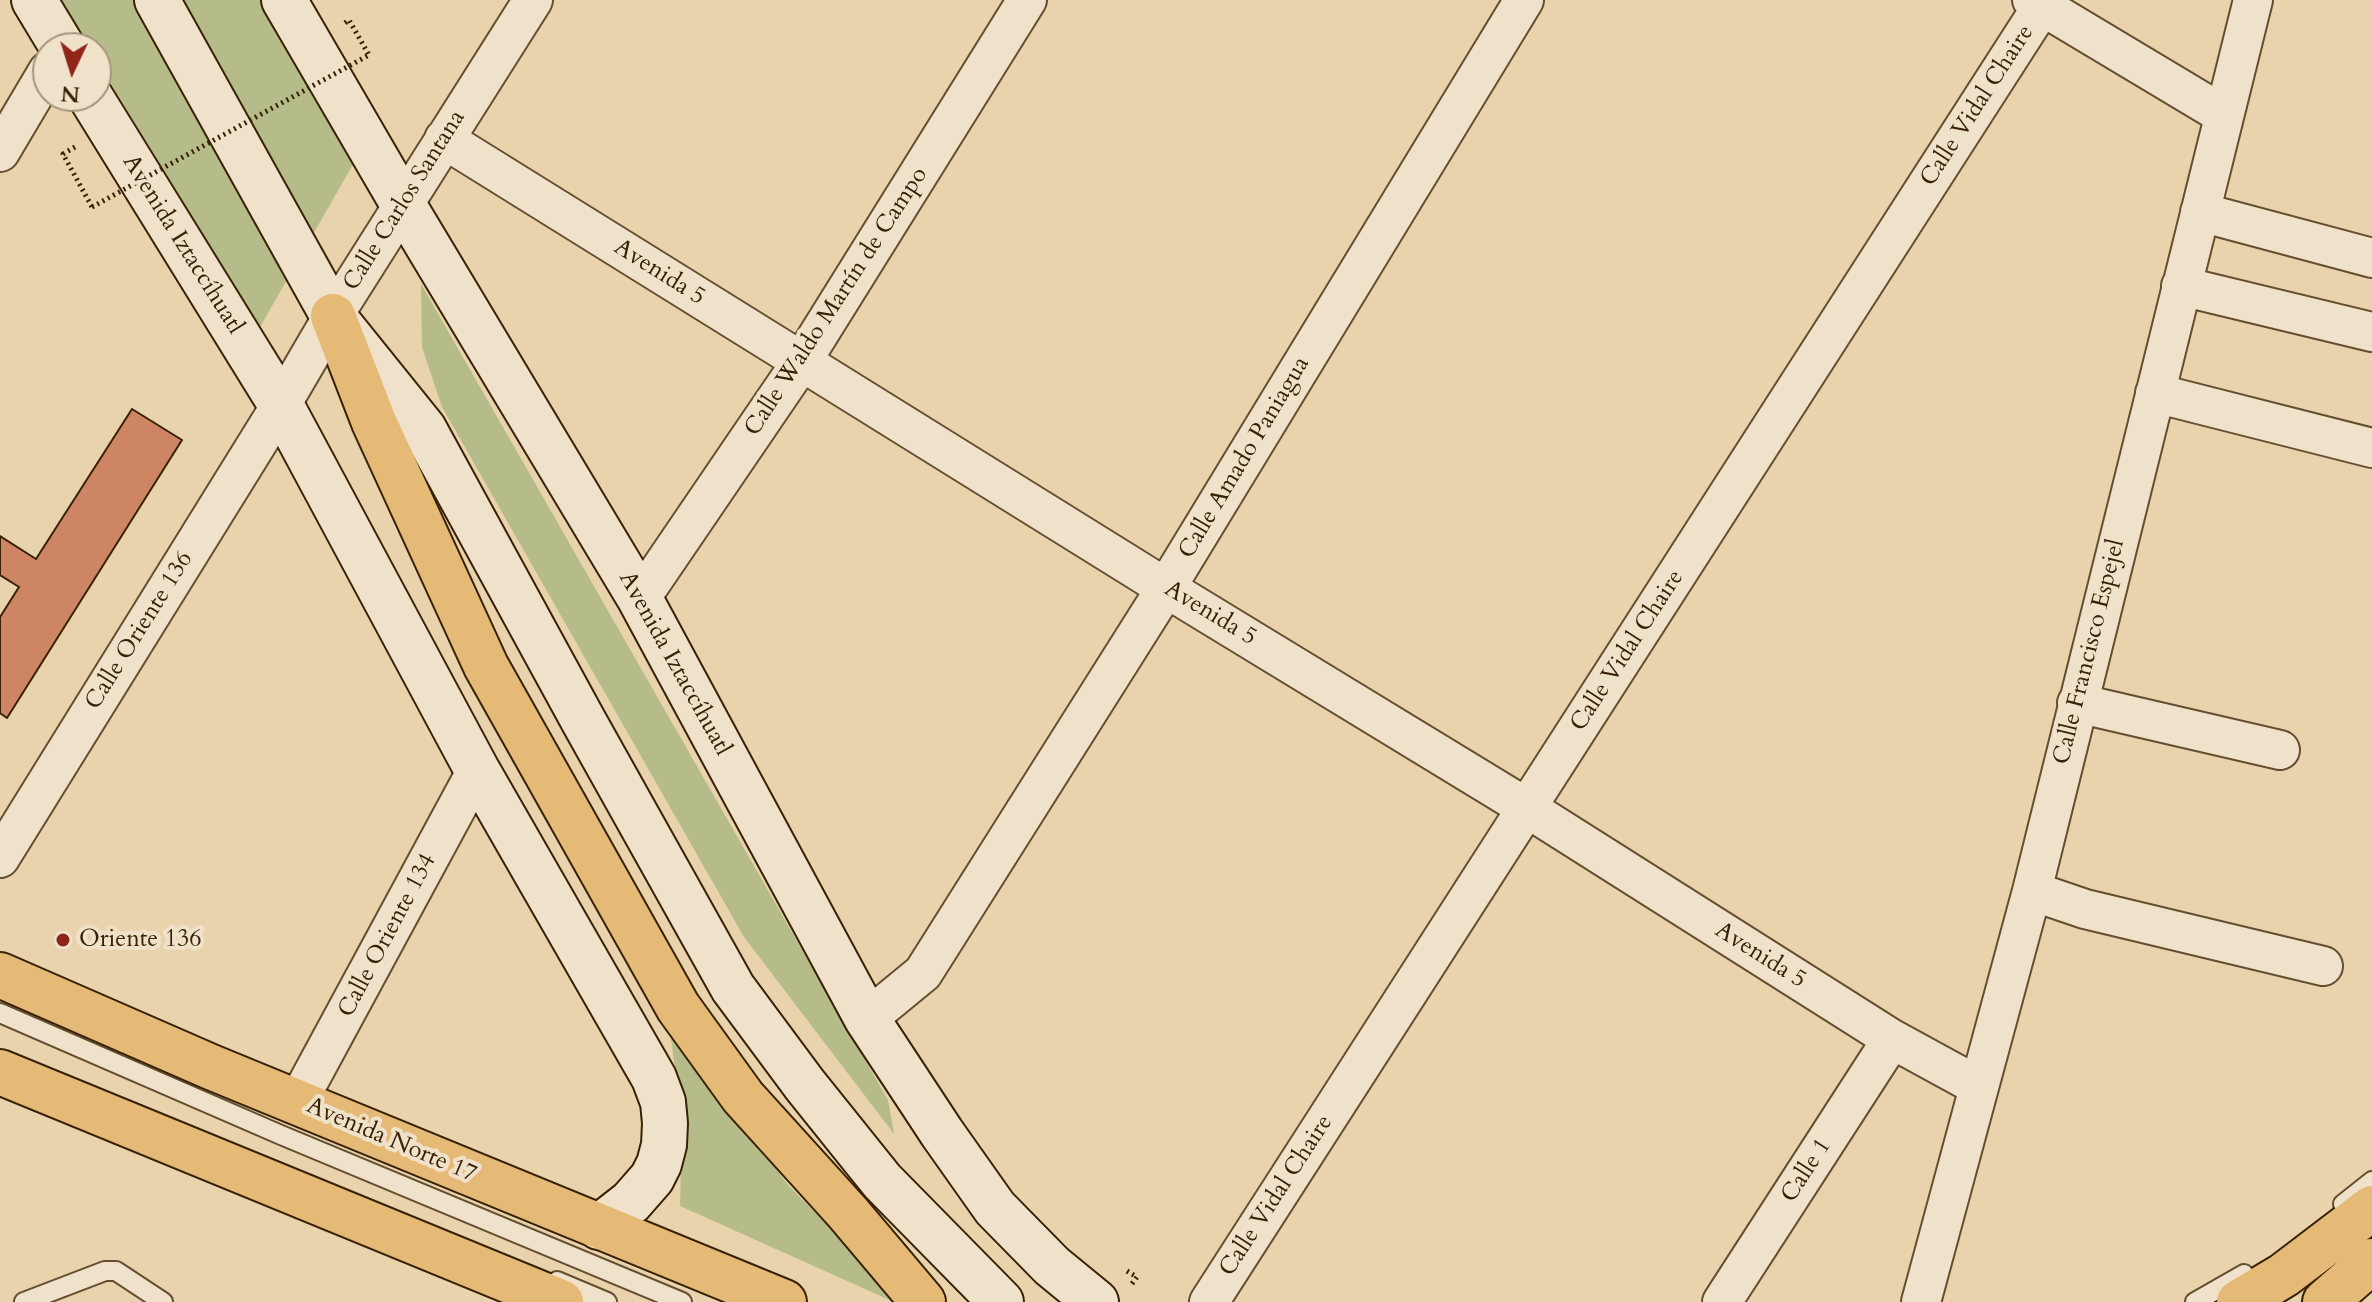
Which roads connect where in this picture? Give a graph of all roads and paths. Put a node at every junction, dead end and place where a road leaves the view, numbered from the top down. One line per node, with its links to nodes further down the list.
1 (34, 0): 10 (main road)
2 (157, 0): 21 (main road)
3 (284, 0): 17 (main road, Avenida Iztaccíhuatl)
4 (533, 0): 14 (street, Calle Carlos Santana)
5 (1027, 0): 23 (street, Calle Waldo Martín de Campo)
6 (1524, 0): 27 (street, Calle Amado Paniagua)
7 (2253, 0): 13 (street, Calle Francisco Espejel)
8 (2040, 2): 13 (street); 32 (street, Calle Vidal Chaire)
9 (349, 20): 16 (path, bridge)
10 (49, 32)
11 (32, 98): 15 (street)
12 (100, 112): 25 (main road, Avenida Iztaccíhuatl)
13 (2224, 115): 18 (street, Calle Francisco Espejel)
14 (444, 139): 17 (street, Calle Carlos Santana); 23 (street, Avenida 5)
15 (0, 152)
16 (63, 154)
17 (404, 206): 21 (street, Calle Carlos Santana); 28 (main road, Avenida Iztaccíhuatl)
18 (2200, 212): 19 (street); 20 (street, Calle Francisco Espejel)
19 (2372, 258)
20 (2181, 286): 22 (street); 24 (street, Calle Francisco Espejel)
21 (333, 316): 25 (street, Calle Carlos Santana); 54 (main road); 55 (main road)
22 (2372, 332)
23 (802, 361): 27 (street, Avenida 5); 28 (street, Calle Waldo Martín de Campo)
24 (2155, 393): 26 (street); 29 (street, Calle Francisco Espejel)
25 (281, 405): 31 (main road, Avenida Iztaccíhuatl); 33 (street, Calle Oriente 136)
26 (2372, 448)
27 (1166, 588): 32 (street, Avenida 5); 38 (street, Calle Amado Paniagua)
28 (640, 599): 38 (main road, Avenida Iztaccíhuatl)
29 (2077, 703): 30 (street); 34 (street, Calle Francisco Espejel)
30 (2280, 750)
31 (477, 770): 42 (street, Calle Oriente 134); 44 (main road, Avenida Iztaccíhuatl)
32 (1527, 808): 39 (street, Avenida 5); 57 (street, Calle Vidal Chaire)
33 (0, 858)
34 (2032, 891): 35 (street); 41 (street, Calle Francisco Espejel)
35 (2323, 966)
36 (0, 975): 42 (main road, Avenida Norte 17)
37 (0, 1013): 52 (lane)
38 (867, 1019): 56 (main road, Avenida Iztaccíhuatl)
39 (1892, 1039): 41 (street, Avenida 5); 58 (street, Calle 1)
40 (0, 1072): 47 (main road)
41 (1978, 1086): 59 (street, Calle Francisco Espejel)
42 (298, 1101): 44 (main road, Avenida Norte 17)
43 (2372, 1181): 45 (lane)
44 (599, 1227): 53 (main road, Avenida Norte 17)
45 (2356, 1227): 61 (main road); 62 (main road)
46 (2262, 1264): 60 (lane)
47 (484, 1271): 50 (main road); 51 (lane)
48 (24, 1302): 49 (lane)
49 (163, 1302)
50 (561, 1302)
51 (607, 1302)
52 (682, 1302)
53 (784, 1302)
54 (923, 1302)
55 (1001, 1302)
56 (1096, 1302)
57 (1209, 1302)
58 (1722, 1302)
59 (1921, 1302)
60 (2195, 1302)
61 (2239, 1302)
62 (2325, 1302)

